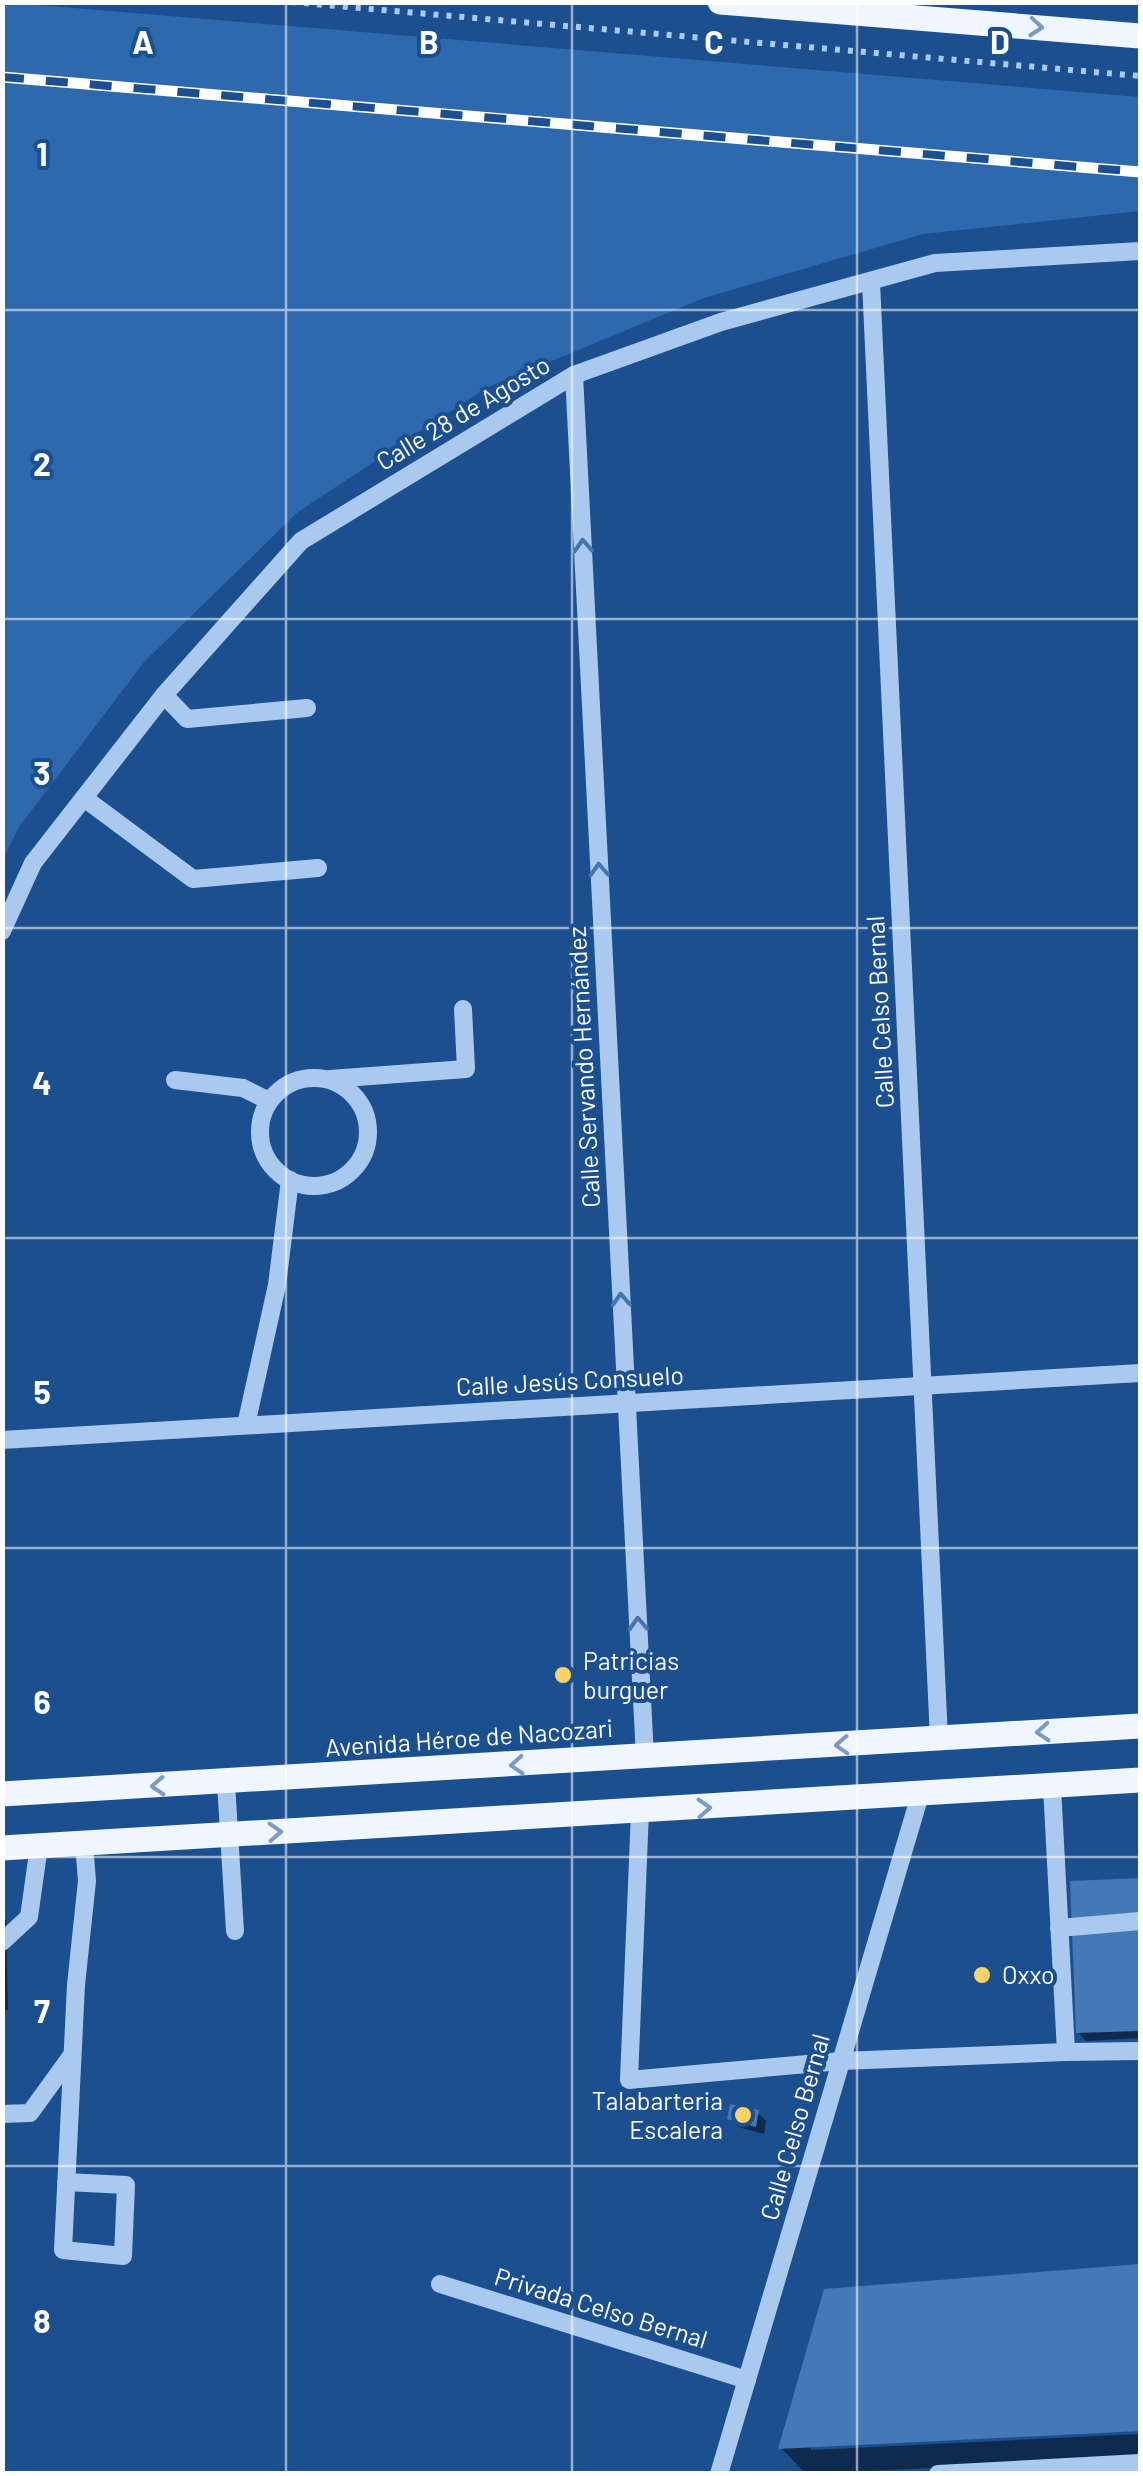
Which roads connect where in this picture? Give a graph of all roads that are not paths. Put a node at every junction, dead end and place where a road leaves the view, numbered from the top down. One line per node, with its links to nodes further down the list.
1 (720, 2): 2 (main road, one-way to 2)
2 (1140, 36)
3 (1140, 251): 4 (street, Calle 28 de Agosto)
4 (871, 282): 5 (street, Calle 28 de Agosto); 17 (street, Calle Celso Bernal)
5 (574, 375): 6 (street, Calle 28 de Agosto); 18 (street, Calle Servando Hernández, one-way to 5)
6 (164, 695): 7 (street); 8 (street, Calle 28 de Agosto)
7 (308, 708)
8 (84, 798): 9 (street); 10 (street, Calle 28 de Agosto)
9 (318, 868)
10 (2, 931)
11 (463, 1009): 12 (street)
12 (330, 1079): 14 (street); 15 (street)
13 (175, 1080): 14 (street)
14 (270, 1101): 15 (street)
15 (290, 1180): 19 (street)
16 (1140, 1374): 17 (street, Calle Jesús Consuelo)
17 (923, 1386): 18 (street, Calle Jesús Consuelo); 22 (street, Calle Celso Bernal)
18 (627, 1403): 19 (street, Calle Jesús Consuelo); 23 (street, Calle Servando Hernández, one-way to 18)
19 (246, 1425): 20 (street, Calle Jesús Consuelo)
20 (2, 1440)
21 (1140, 1726): 22 (main road, Avenida Héroe de Nacozari, one-way to 22)
22 (939, 1739): 23 (main road, Avenida Héroe de Nacozari, one-way to 23)
23 (645, 1757): 25 (main road, Avenida Héroe de Nacozari, one-way to 25)
24 (1140, 1780): 26 (main road)
25 (226, 1783): 27 (main road, Avenida Héroe de Nacozari, one-way to 27); 30 (street)
26 (1052, 1786): 28 (main road); 35 (street)
27 (2, 1794)
28 (920, 1795): 29 (main road, one-way to 28); 41 (street, Calle Celso Bernal)
29 (640, 1811): 30 (main road, one-way to 29); 41 (street)
30 (230, 1835): 31 (main road); 36 (street)
31 (84, 1844): 32 (main road); 40 (street)
32 (39, 1846): 33 (main road); 37 (street)
33 (2, 1848)
34 (1140, 1921): 35 (street)
35 (1059, 1928): 39 (street)
36 (234, 1931)
37 (2, 1942)
38 (1140, 2051): 39 (street)
39 (1066, 2052): 41 (street)
40 (72, 2054): 42 (street); 43 (street)
41 (841, 2061): 45 (street, Calle Celso Bernal)
42 (2, 2114)
43 (66, 2182): 43 (street)
44 (440, 2284): 45 (street, Privada Celso Bernal)
45 (746, 2380): 47 (street, Calle Celso Bernal)
46 (1140, 2463): 48 (street)
47 (718, 2474)
48 (938, 2474)

